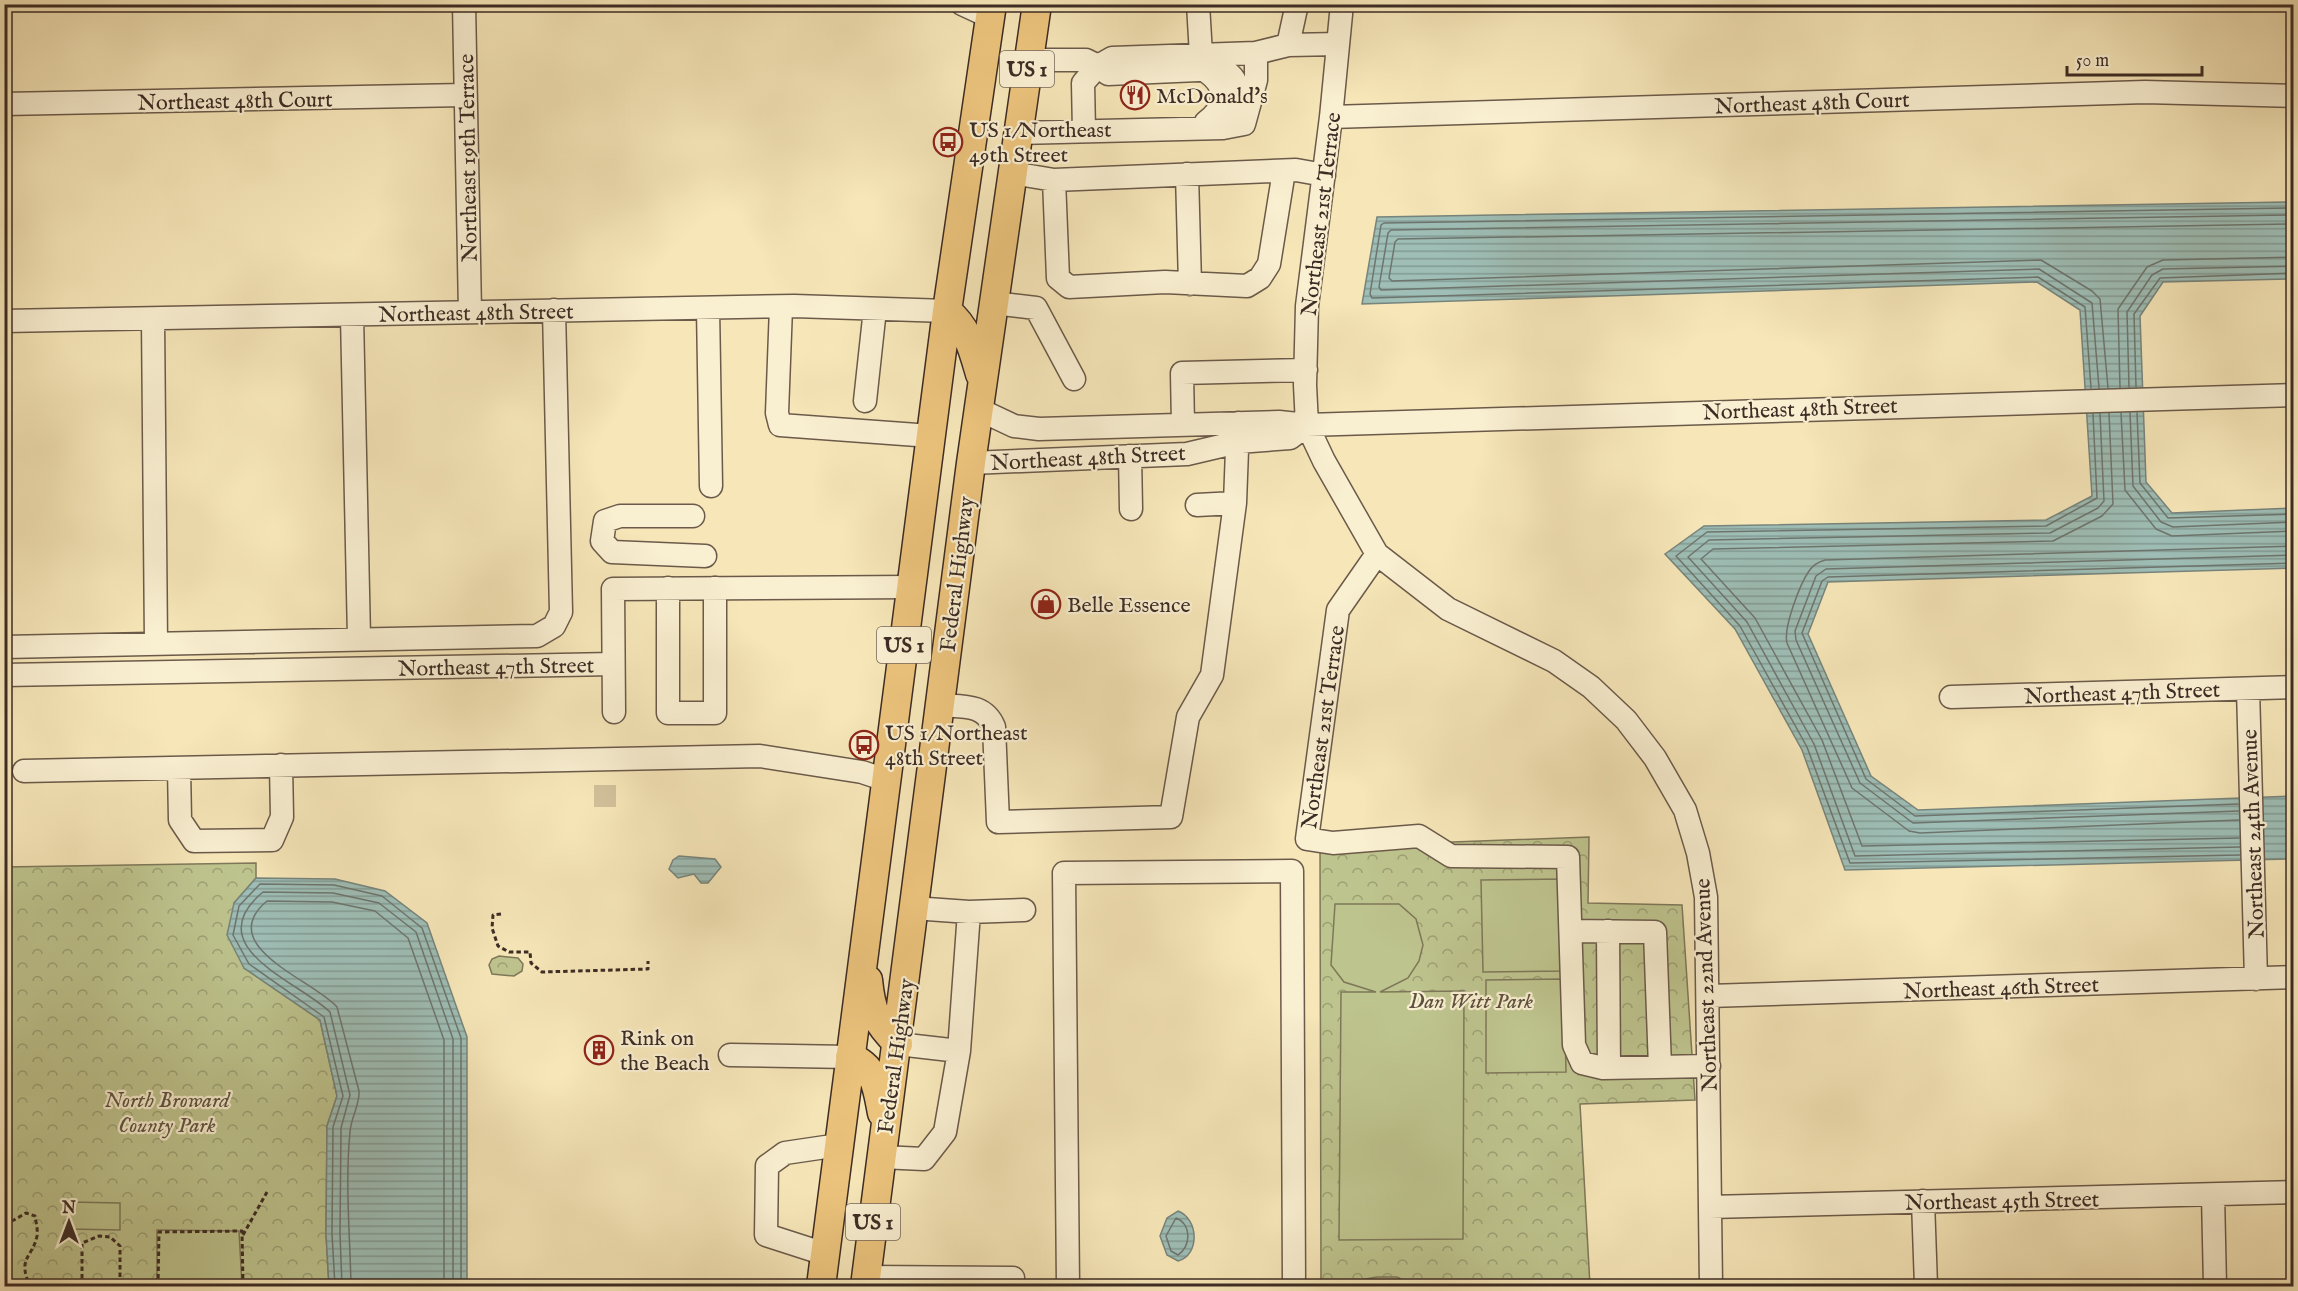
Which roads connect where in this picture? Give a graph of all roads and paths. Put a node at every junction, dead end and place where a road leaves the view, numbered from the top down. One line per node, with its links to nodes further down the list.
1 (464, 4): 14 (street, Northeast 19th Terrace)
2 (962, 4): 7 (street)
3 (1037, 4): 11 (main road, Federal Highway / US 1)
4 (1198, 4): 12 (street)
5 (1298, 4): 9 (street)
6 (1342, 4): 8 (street, Northeast 21st Terrace)
7 (991, 11): 32 (main road, Federal Highway / US 1)
8 (1338, 44): 9 (street); 17 (street, Northeast 21st Terrace)
9 (1288, 45): 10 (street)
10 (1256, 52): 12 (street); 18 (street)
11 (1028, 60): 13 (street); 20 (main road, Federal Highway / US 1)
12 (1204, 63): 13 (street); 18 (street)
13 (1098, 66): 19 (street)
14 (465, 95): 16 (street, Northeast 48th Court); 33 (street, Northeast 19th Terrace)
15 (2294, 96): 17 (street, Northeast 48th Court)
16 (4, 104)
17 (1331, 117): 24 (street, Northeast 21st Terrace)
18 (1159, 129): 19 (street)
19 (1084, 131): 20 (street)
20 (1018, 133): 22 (main road, Federal Highway / US 1)
21 (1284, 171): 23 (street); 24 (street); 26 (street)
22 (1012, 173): 25 (street); 27 (main road, Federal Highway / US 1)
23 (1187, 174): 25 (street); 26 (street)
24 (1324, 175): 37 (street, Northeast 21st Terrace)
25 (1054, 180): 26 (street)
26 (1190, 284)
27 (993, 303): 38 (main road, Federal Highway / US 1); 39 (street)
28 (781, 307): 29 (street, Northeast 48th Street); 30 (street, Northeast 48th Street); 46 (street)
29 (708, 308): 31 (street, Northeast 48th Street); 49 (street)
30 (875, 309): 32 (street, Northeast 48th Street); 41 (street)
31 (554, 310): 33 (street, Northeast 48th Street); 58 (street)
32 (947, 311): 38 (main road); 46 (main road, Federal Highway / US 1)
33 (470, 312): 34 (street, Northeast 48th Street)
34 (352, 316): 35 (street, Northeast 48th Street); 58 (street)
35 (153, 319): 36 (street, Northeast 48th Street); 59 (street)
36 (4, 321)
37 (1305, 370): 43 (street); 44 (street, Northeast 21st Terrace)
38 (982, 379): 42 (main road, Federal Highway / US 1)
39 (1074, 379)
40 (2294, 395): 44 (street, Northeast 48th Street)
41 (865, 401)
42 (978, 409): 43 (street, Northeast 48th Street); 48 (main road, Federal Highway / US 1)
43 (1183, 425): 45 (street, Northeast 48th Street)
44 (1307, 425): 45 (street, Northeast 48th Street); 54 (street, Northeast 22nd Avenue)
45 (1238, 433): 47 (street, Northeast 48th Street); 50 (street)
46 (931, 436): 55 (main road, Federal Highway / US 1)
47 (1130, 456): 48 (street, Northeast 48th Street); 52 (street)
48 (971, 463): 66 (main road, Federal Highway / US 1)
49 (711, 486)
50 (1235, 503): 51 (street); 66 (street)
51 (1197, 505)
52 (1131, 509)
53 (693, 516): 57 (street)
54 (1377, 554): 76 (street, Northeast 21st Terrace); 82 (street, Northeast 22nd Avenue)
55 (911, 587): 57 (street, Northeast 47th Street); 71 (main road, Federal Highway / US 1)
56 (668, 588): 57 (street, Northeast 47th Street); 57 (street); 61 (street, Northeast 47th Street)
57 (709, 588)
58 (359, 638): 59 (street)
59 (156, 643): 60 (street)
60 (4, 647)
61 (613, 664): 62 (street, Northeast 47th Street); 67 (street)
62 (4, 675)
63 (2294, 687): 64 (street, Northeast 47th Street)
64 (2248, 689): 65 (street, Northeast 47th Street); 81 (street, Northeast 24th Avenue)
65 (1951, 697)
66 (939, 705): 72 (main road, Federal Highway / US 1)
67 (614, 712)
68 (281, 765): 69 (street); 69 (street); 71 (street)
69 (179, 768): 70 (street)
70 (24, 771)
71 (886, 780): 78 (main road, Federal Highway / US 1)
72 (913, 908): 74 (street); 83 (main road, Federal Highway / US 1)
73 (1024, 910): 74 (street)
74 (969, 912): 84 (street)
75 (501, 914): 79 (path)
76 (1572, 931): 77 (street); 89 (street)
77 (1608, 931): 88 (street); 89 (street)
78 (864, 945): 83 (main road); 86 (main road, Federal Highway / US 1)
79 (648, 961)
80 (2294, 978): 81 (street, Northeast 46th Street)
81 (2256, 979): 82 (street, Northeast 46th Street)
82 (1709, 996): 87 (street, Northeast 22nd Avenue)
83 (898, 1044): 84 (street); 90 (main road, Federal Highway / US 1)
84 (959, 1051): 92 (street)
85 (730, 1055): 86 (street)
86 (850, 1057): 90 (main road); 91 (main road, Federal Highway / US 1)
87 (1709, 1066): 88 (street); 97 (street, Northeast 22nd Avenue)
88 (1660, 1067): 89 (street)
89 (1609, 1068)
90 (885, 1126): 92 (main road, Federal Highway / US 1)
91 (839, 1145): 100 (main road, Federal Highway / US 1); 100 (street)
92 (881, 1157): 103 (main road, Federal Highway / US 1)
93 (267, 1192): 99 (path)
94 (2294, 1192): 95 (street, Northeast 45th Street)
95 (2213, 1195): 96 (street, Northeast 45th Street); 115 (street)
96 (1923, 1202): 97 (street, Northeast 45th Street); 114 (street)
97 (1710, 1207): 113 (street, Northeast 22nd Avenue)
98 (4, 1222): 107 (path)
99 (242, 1237): 105 (path); 109 (path)
100 (825, 1254): 110 (main road, Federal Highway / US 1)
101 (4, 1268): 106 (path)
102 (1013, 1278): 103 (street)
103 (865, 1282)
104 (120, 1286): 105 (path); 108 (path)
105 (158, 1286)
106 (6, 1287)
107 (30, 1287)
108 (82, 1287)
109 (243, 1287)
110 (821, 1287)
111 (1068, 1287): 112 (street)
112 (1294, 1287)
113 (1712, 1287)
114 (1926, 1287)
115 (2215, 1287)

